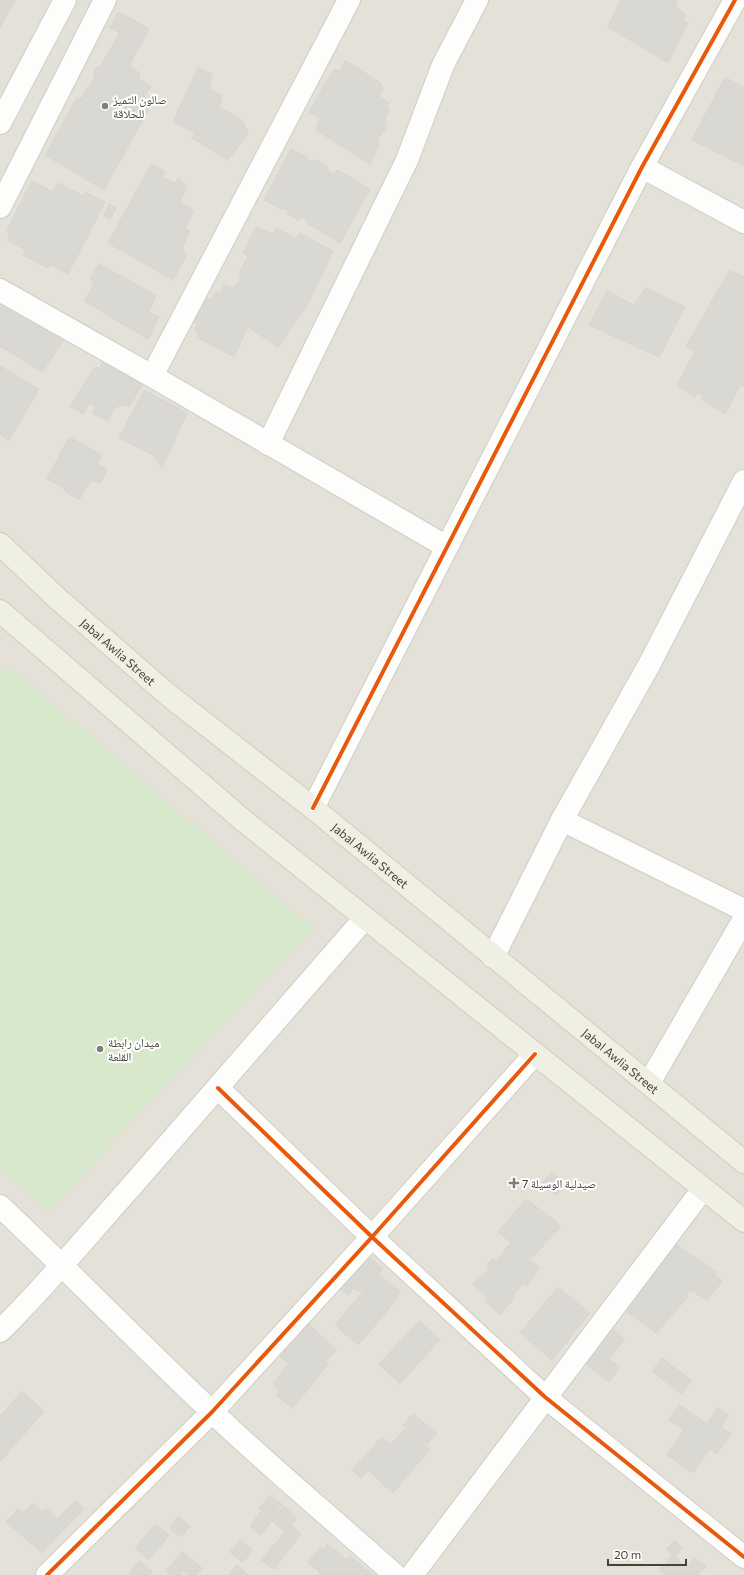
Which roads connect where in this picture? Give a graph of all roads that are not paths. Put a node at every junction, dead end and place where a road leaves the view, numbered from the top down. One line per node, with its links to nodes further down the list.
1 (65, 0): 6 (street)
2 (105, 0): 8 (street)
3 (349, 0): 11 (street)
4 (477, 0): 12 (street)
5 (735, 0): 7 (street)
6 (0, 123)
7 (642, 167): 9 (street); 15 (street)
8 (0, 207)
9 (744, 222)
10 (0, 290): 11 (street)
11 (152, 376): 12 (street)
12 (268, 444): 15 (street)
13 (744, 481): 18 (street)
14 (0, 544): 17 (main road, Jabal Awlia Street)
15 (447, 547): 17 (street)
16 (0, 611): 20 (main road)
17 (313, 808): 22 (main road, Jabal Awlia Street)
18 (562, 820): 19 (street); 22 (street)
19 (744, 910)
20 (365, 918): 23 (main road); 25 (street)
21 (744, 919): 24 (street)
22 (493, 957): 24 (main road, Jabal Awlia Street)
23 (534, 1054): 27 (main road); 30 (street)
24 (649, 1083): 26 (main road, Jabal Awlia Street)
25 (218, 1088): 30 (street); 31 (street)
26 (744, 1162)
27 (702, 1189): 29 (main road); 33 (street)
28 (0, 1206): 31 (street)
29 (744, 1222)
30 (372, 1237): 33 (street); 34 (street)
31 (62, 1265): 32 (street); 34 (street)
32 (0, 1331)
33 (545, 1397): 35 (street); 38 (street)
34 (212, 1412): 36 (street); 37 (street)
35 (744, 1557)
36 (47, 1575)
37 (395, 1575)
38 (412, 1575)

